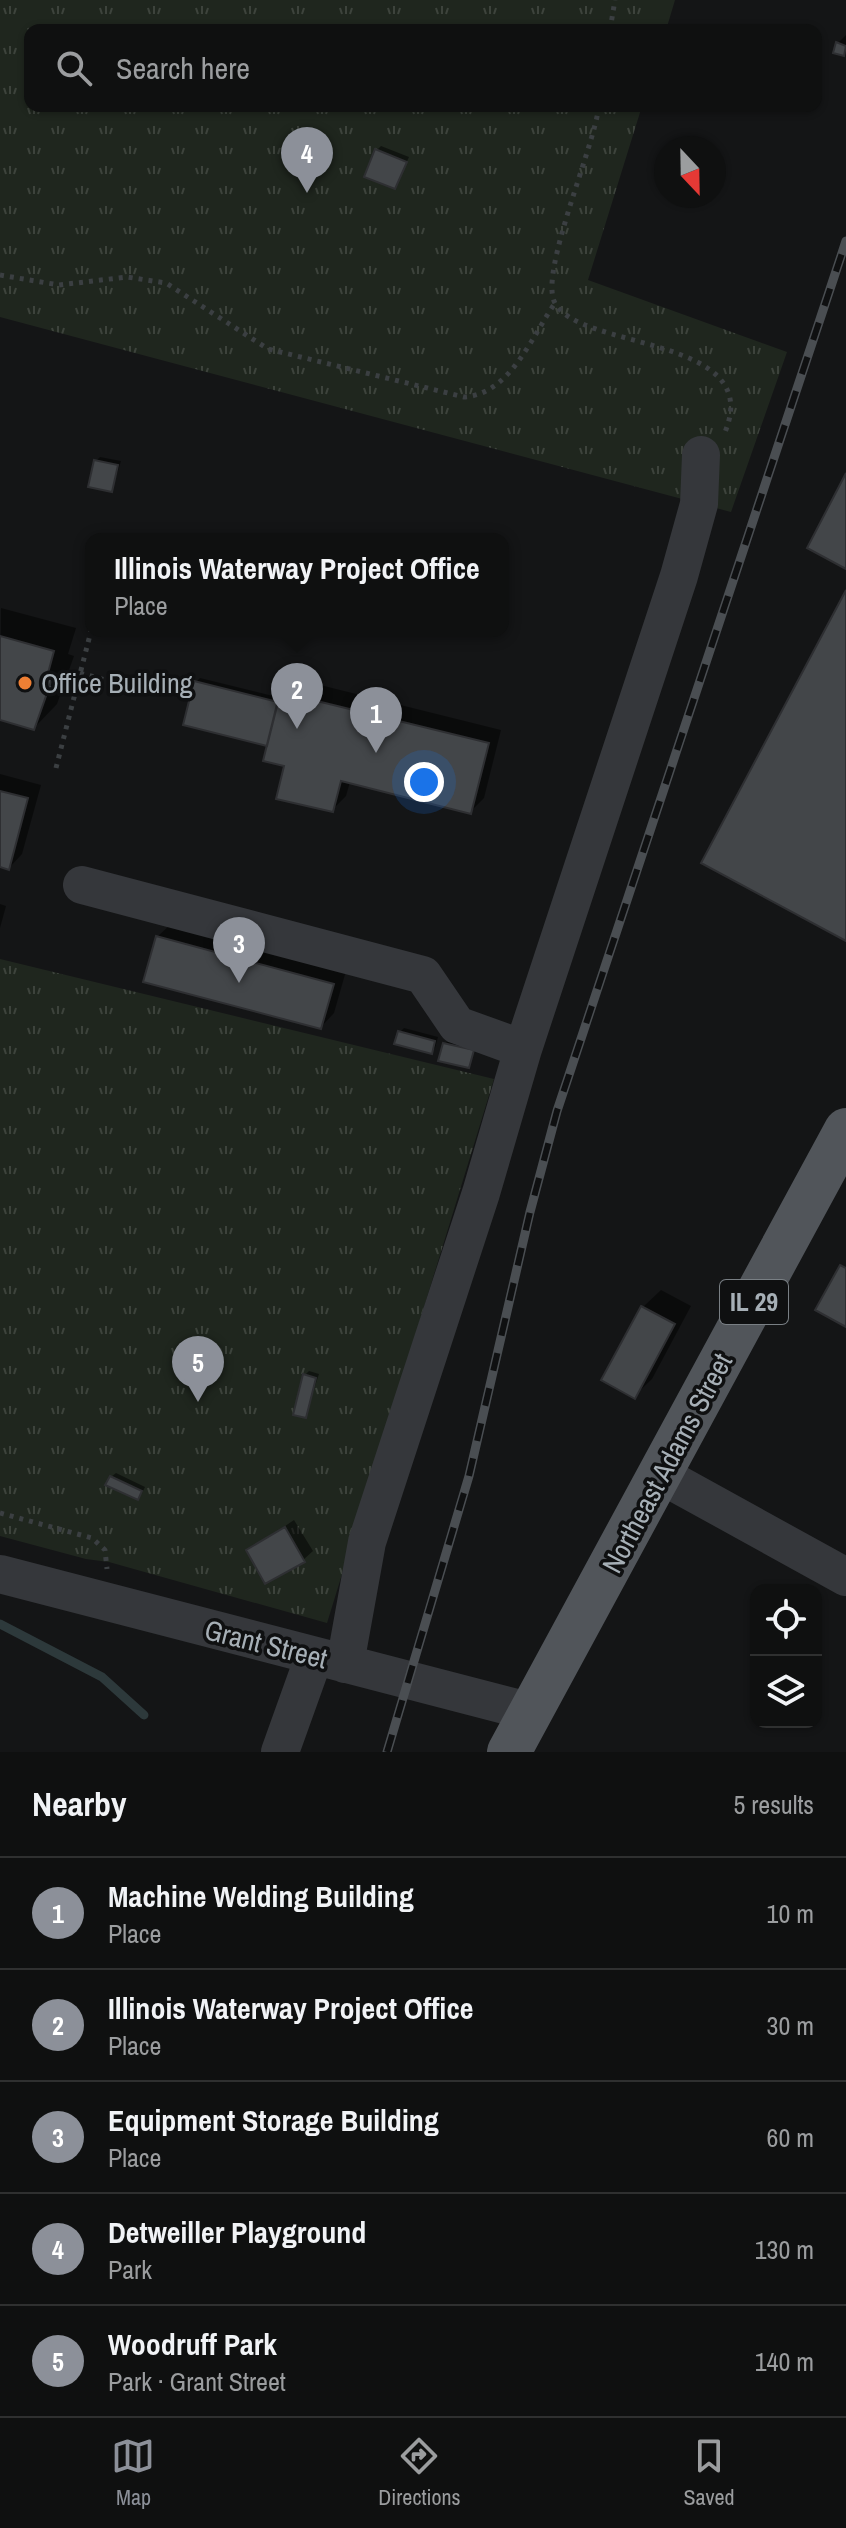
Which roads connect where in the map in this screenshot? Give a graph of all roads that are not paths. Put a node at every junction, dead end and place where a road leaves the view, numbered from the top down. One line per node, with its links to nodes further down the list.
1 (701, 455): 3 (street)
2 (82, 885): 3 (street)
3 (523, 1049): 8 (street)
4 (846, 1130): 5 (main road, Northeast Adams Street / IL 29)
5 (661, 1475): 7 (street); 9 (main road, Northeast Adams Street / IL 29)
6 (0, 1574): 8 (street, Grant Street)
7 (846, 1577)
8 (329, 1660): 9 (street, Grant Street); 10 (street)
9 (532, 1712): 11 (main road, Northeast Adams Street / IL 29)
10 (280, 1752)
11 (509, 1752)

